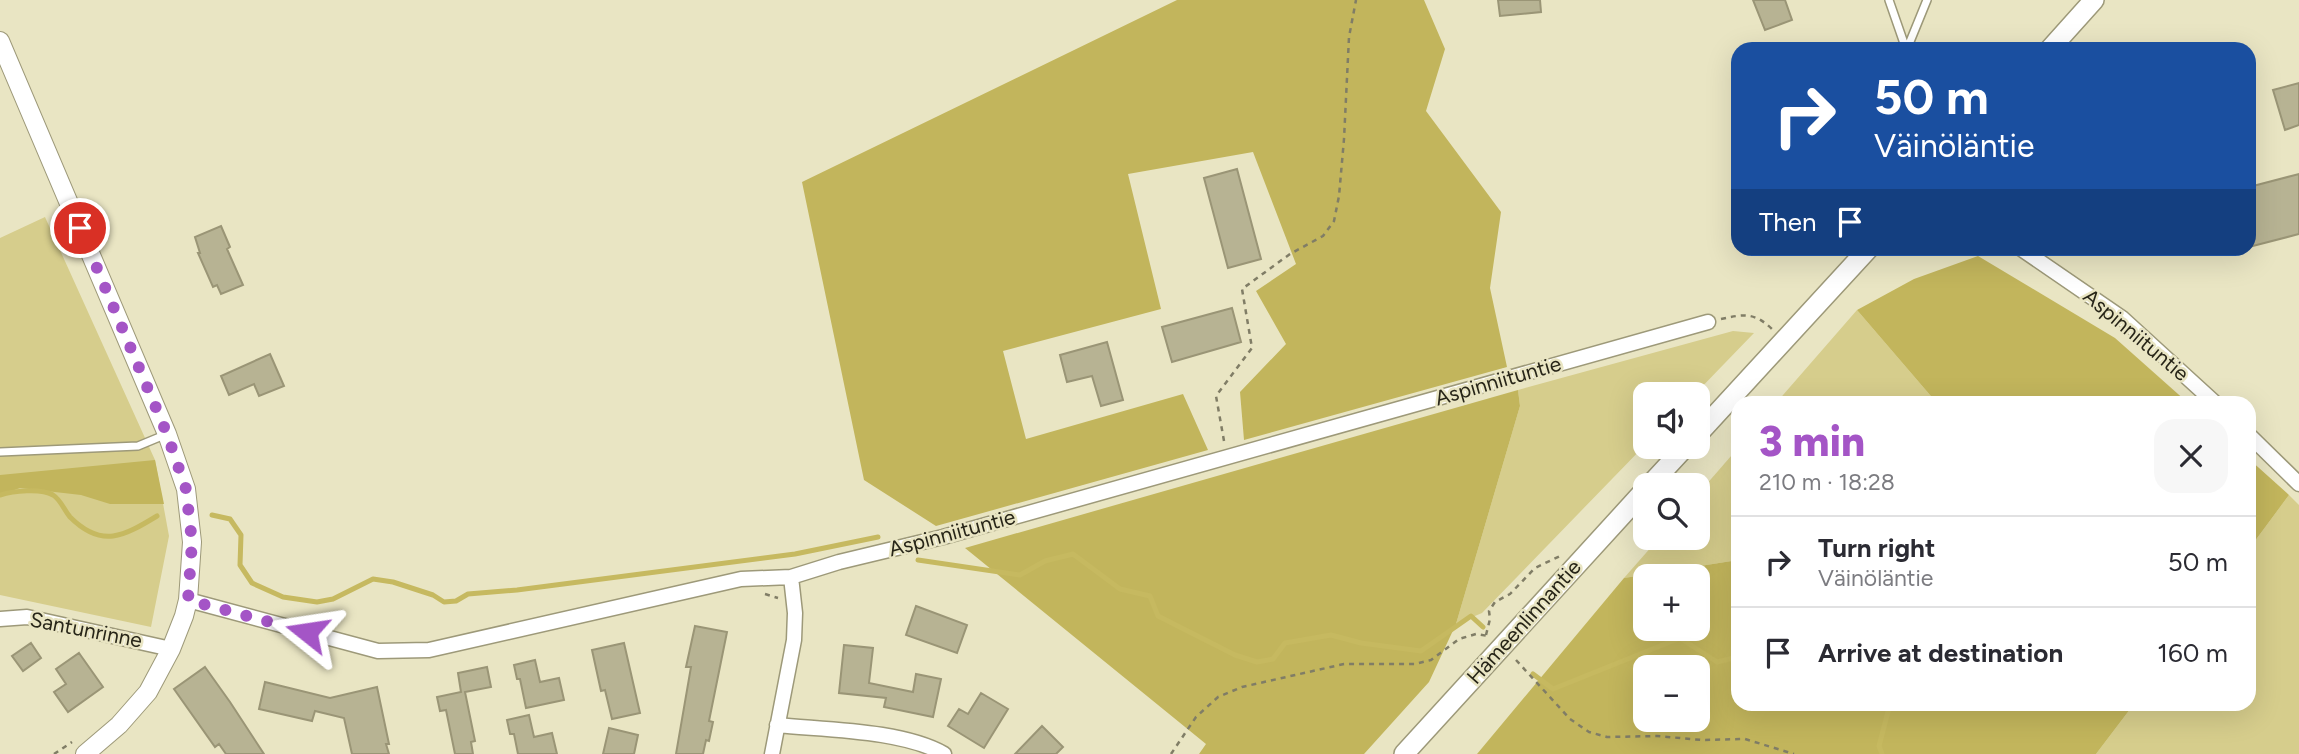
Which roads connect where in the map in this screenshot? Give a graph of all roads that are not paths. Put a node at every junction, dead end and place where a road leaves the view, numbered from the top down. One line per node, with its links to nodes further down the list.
1 (1889, 0): 5 (lane)
2 (1927, 0): 6 (lane)
3 (2094, 0): 7 (main road)
4 (0, 41): 15 (street)
5 (1904, 42)
6 (1909, 42)
7 (2056, 42)
8 (1862, 256): 11 (main road)
9 (2032, 256): 12 (street, Aspinniituntie)
10 (1707, 322): 22 (street, Aspinniituntie)
11 (1733, 396)
12 (2207, 396)
13 (1731, 398): 14 (main road)
14 (1710, 421)
15 (167, 434): 17 (lane); 23 (street)
16 (2256, 442): 20 (street)
17 (0, 452)
18 (1674, 459): 19 (main road)
19 (1661, 473)
20 (2299, 484)
21 (1633, 503): 30 (main road, Hämeenlinnantie)
22 (790, 577): 23 (street, Aspinniituntie); 26 (street)
23 (188, 600): 25 (street)
24 (0, 619): 25 (street, Santunrinne)
25 (171, 649): 27 (street)
26 (778, 725): 28 (street); 29 (street)
27 (85, 754)
28 (772, 754)
29 (944, 754)
30 (1404, 754)

